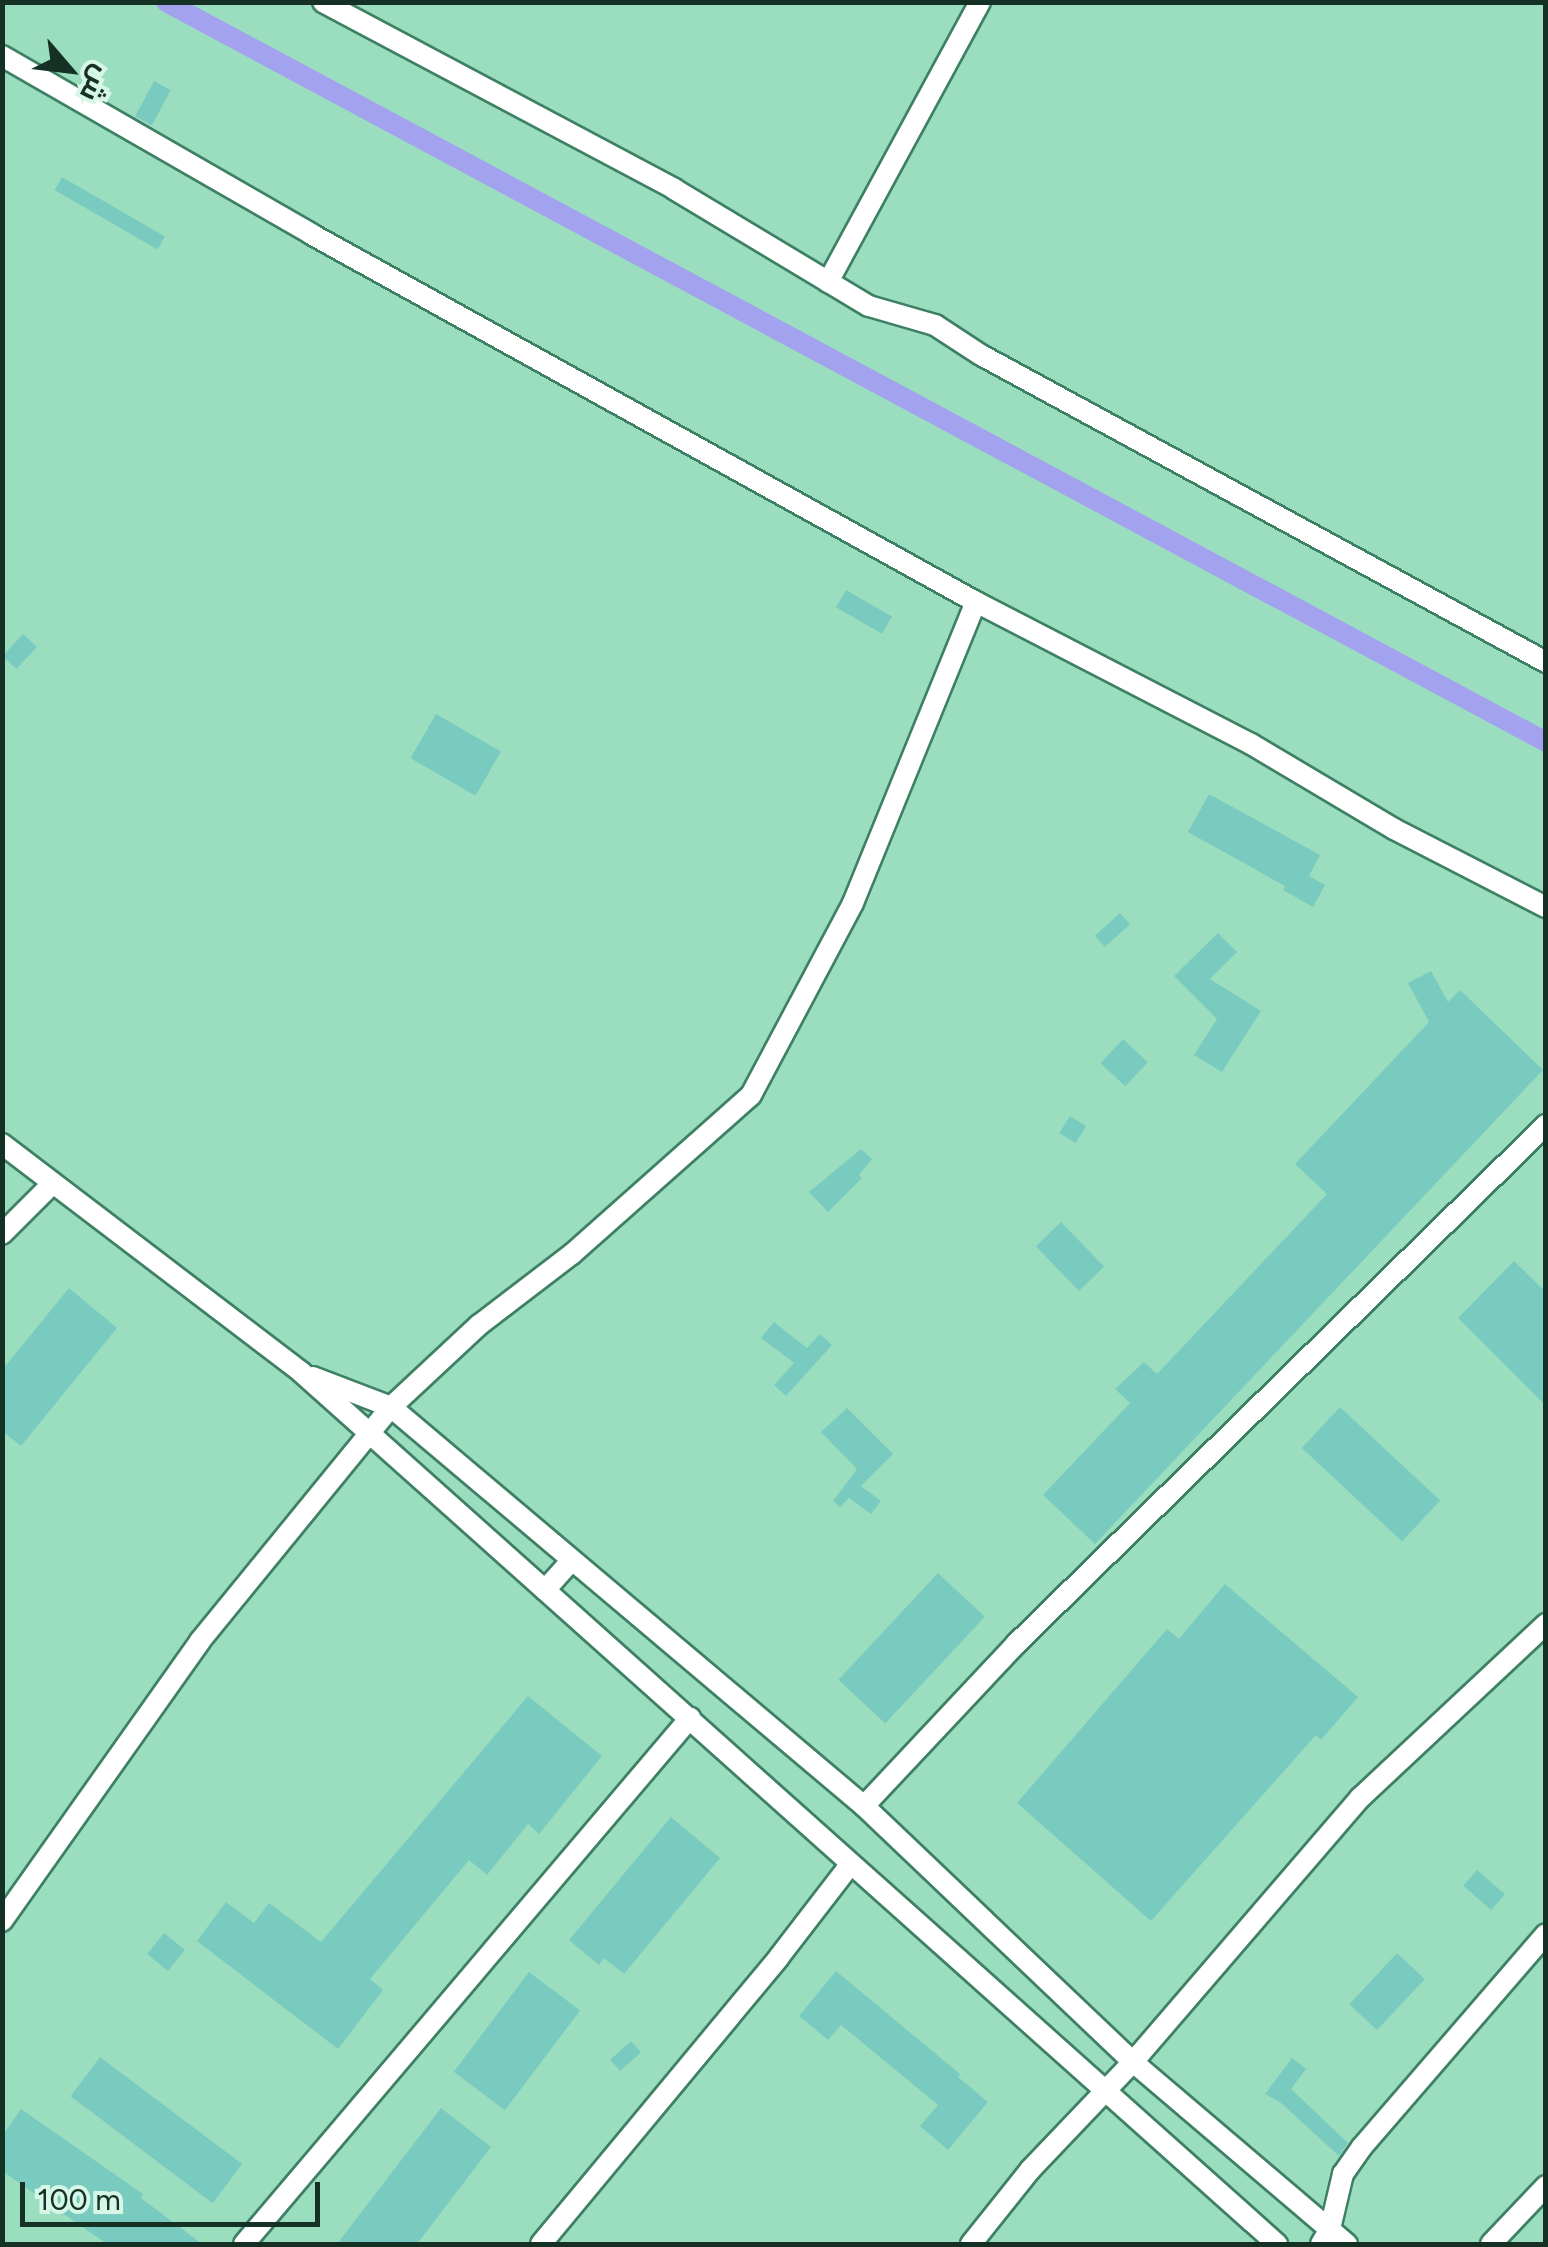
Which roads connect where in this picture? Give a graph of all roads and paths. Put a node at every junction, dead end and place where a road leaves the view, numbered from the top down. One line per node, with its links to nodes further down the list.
1 (323, 2): 4 (street)
2 (980, 2): 4 (street)
3 (2, 56): 5 (street)
4 (828, 282): 6 (street)
5 (976, 602): 7 (street); 13 (street)
6 (1546, 662)
7 (1546, 907)
8 (1546, 1125): 21 (street)
9 (2, 1144): 10 (street)
10 (51, 1185): 11 (street); 12 (street)
11 (2, 1234)
12 (302, 1372): 13 (street); 14 (street)
13 (391, 1407): 14 (street); 15 (street)
14 (368, 1433): 16 (street); 23 (street)
15 (453, 1459): 16 (street); 17 (street)
16 (432, 1490): 18 (street)
17 (572, 1560): 18 (street); 21 (street)
18 (546, 1590): 20 (street)
19 (1546, 1624): 25 (street)
20 (690, 1718): 22 (street); 29 (street)
21 (864, 1806): 25 (street)
22 (849, 1866): 26 (street); 30 (street)
23 (2, 1921)
24 (1546, 1934): 28 (street)
25 (1133, 2062): 26 (street); 28 (street)
26 (1107, 2091): 31 (street); 32 (street)
27 (1546, 2186): 34 (street)
28 (1326, 2237): 33 (street)
29 (244, 2244)
30 (541, 2244)
31 (970, 2244)
32 (1276, 2244)
33 (1347, 2244)
34 (1492, 2244)

